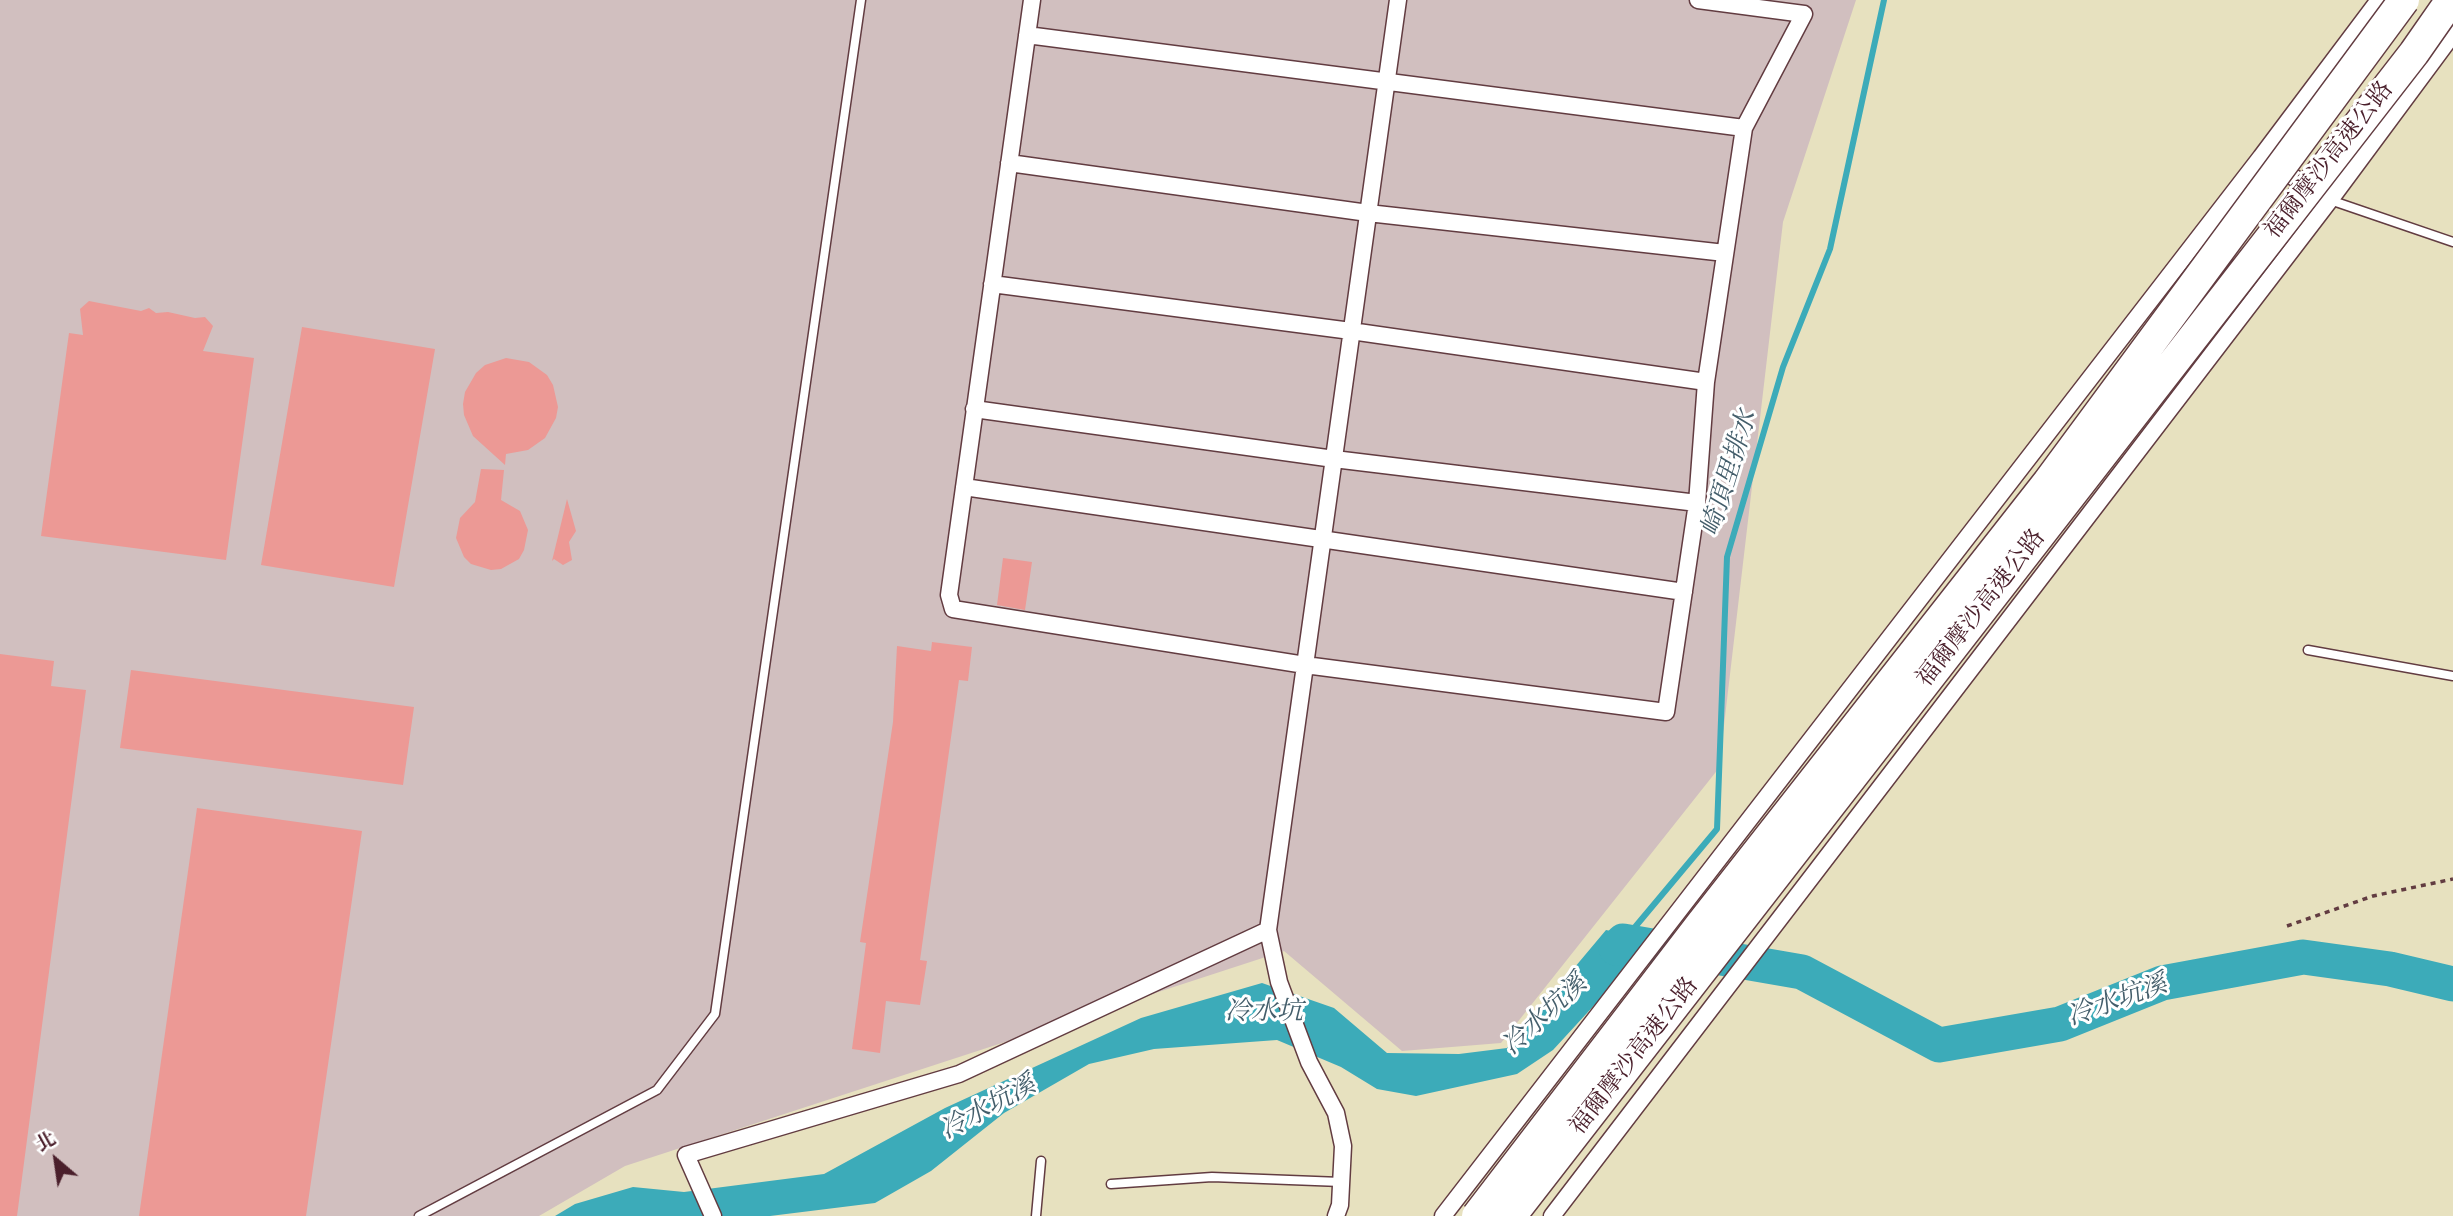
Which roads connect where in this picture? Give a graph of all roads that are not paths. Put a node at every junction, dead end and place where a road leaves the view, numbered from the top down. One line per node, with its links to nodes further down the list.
1 (861, 0): 38 (lane)
2 (1032, 0): 9 (street)
3 (1398, 0): 10 (street)
4 (1698, 0): 11 (street)
5 (2379, 0): 12 (street)
6 (2404, 0): 43 (highway, 福爾摩沙高速公路, bridge)
7 (2451, 0): 44 (highway, 福爾摩沙高速公路, bridge)
8 (2453, 34): 14 (street)
9 (1027, 35): 10 (street); 13 (street)
10 (1386, 84): 11 (street); 15 (street)
11 (1744, 128): 17 (street)
12 (2261, 157): 14 (street); 30 (street)
13 (1009, 163): 15 (street); 18 (street)
14 (2329, 200): 16 (lane); 31 (street)
15 (1368, 213): 17 (street); 19 (street)
16 (2453, 242)
17 (1726, 253): 20 (street)
18 (992, 284): 19 (street); 21 (street)
19 (1351, 331): 20 (street); 22 (street)
20 (1706, 382): 24 (street)
21 (974, 409): 22 (street); 23 (street)
22 (1334, 459): 24 (street); 25 (street)
23 (964, 487): 25 (street); 28 (street)
24 (1697, 503): 26 (street)
25 (1322, 541): 26 (street); 28 (street)
26 (1684, 592): 28 (street)
27 (2308, 650): 29 (lane)
28 (1305, 665): 32 (street)
29 (2453, 676)
30 (1859, 677): 31 (street); 33 (street)
31 (1929, 723): 34 (street)
32 (1268, 930): 36 (street); 39 (street)
33 (1606, 1005): 34 (street); 42 (street)
34 (1676, 1053): 45 (street)
35 (1041, 1161): 40 (lane)
36 (1341, 1182): 37 (lane); 41 (street)
37 (1111, 1184)
38 (419, 1216)
39 (713, 1216)
40 (1036, 1216)
41 (1336, 1216)
42 (1443, 1216)
43 (1477, 1216)
44 (1511, 1216)
45 (1552, 1216)

